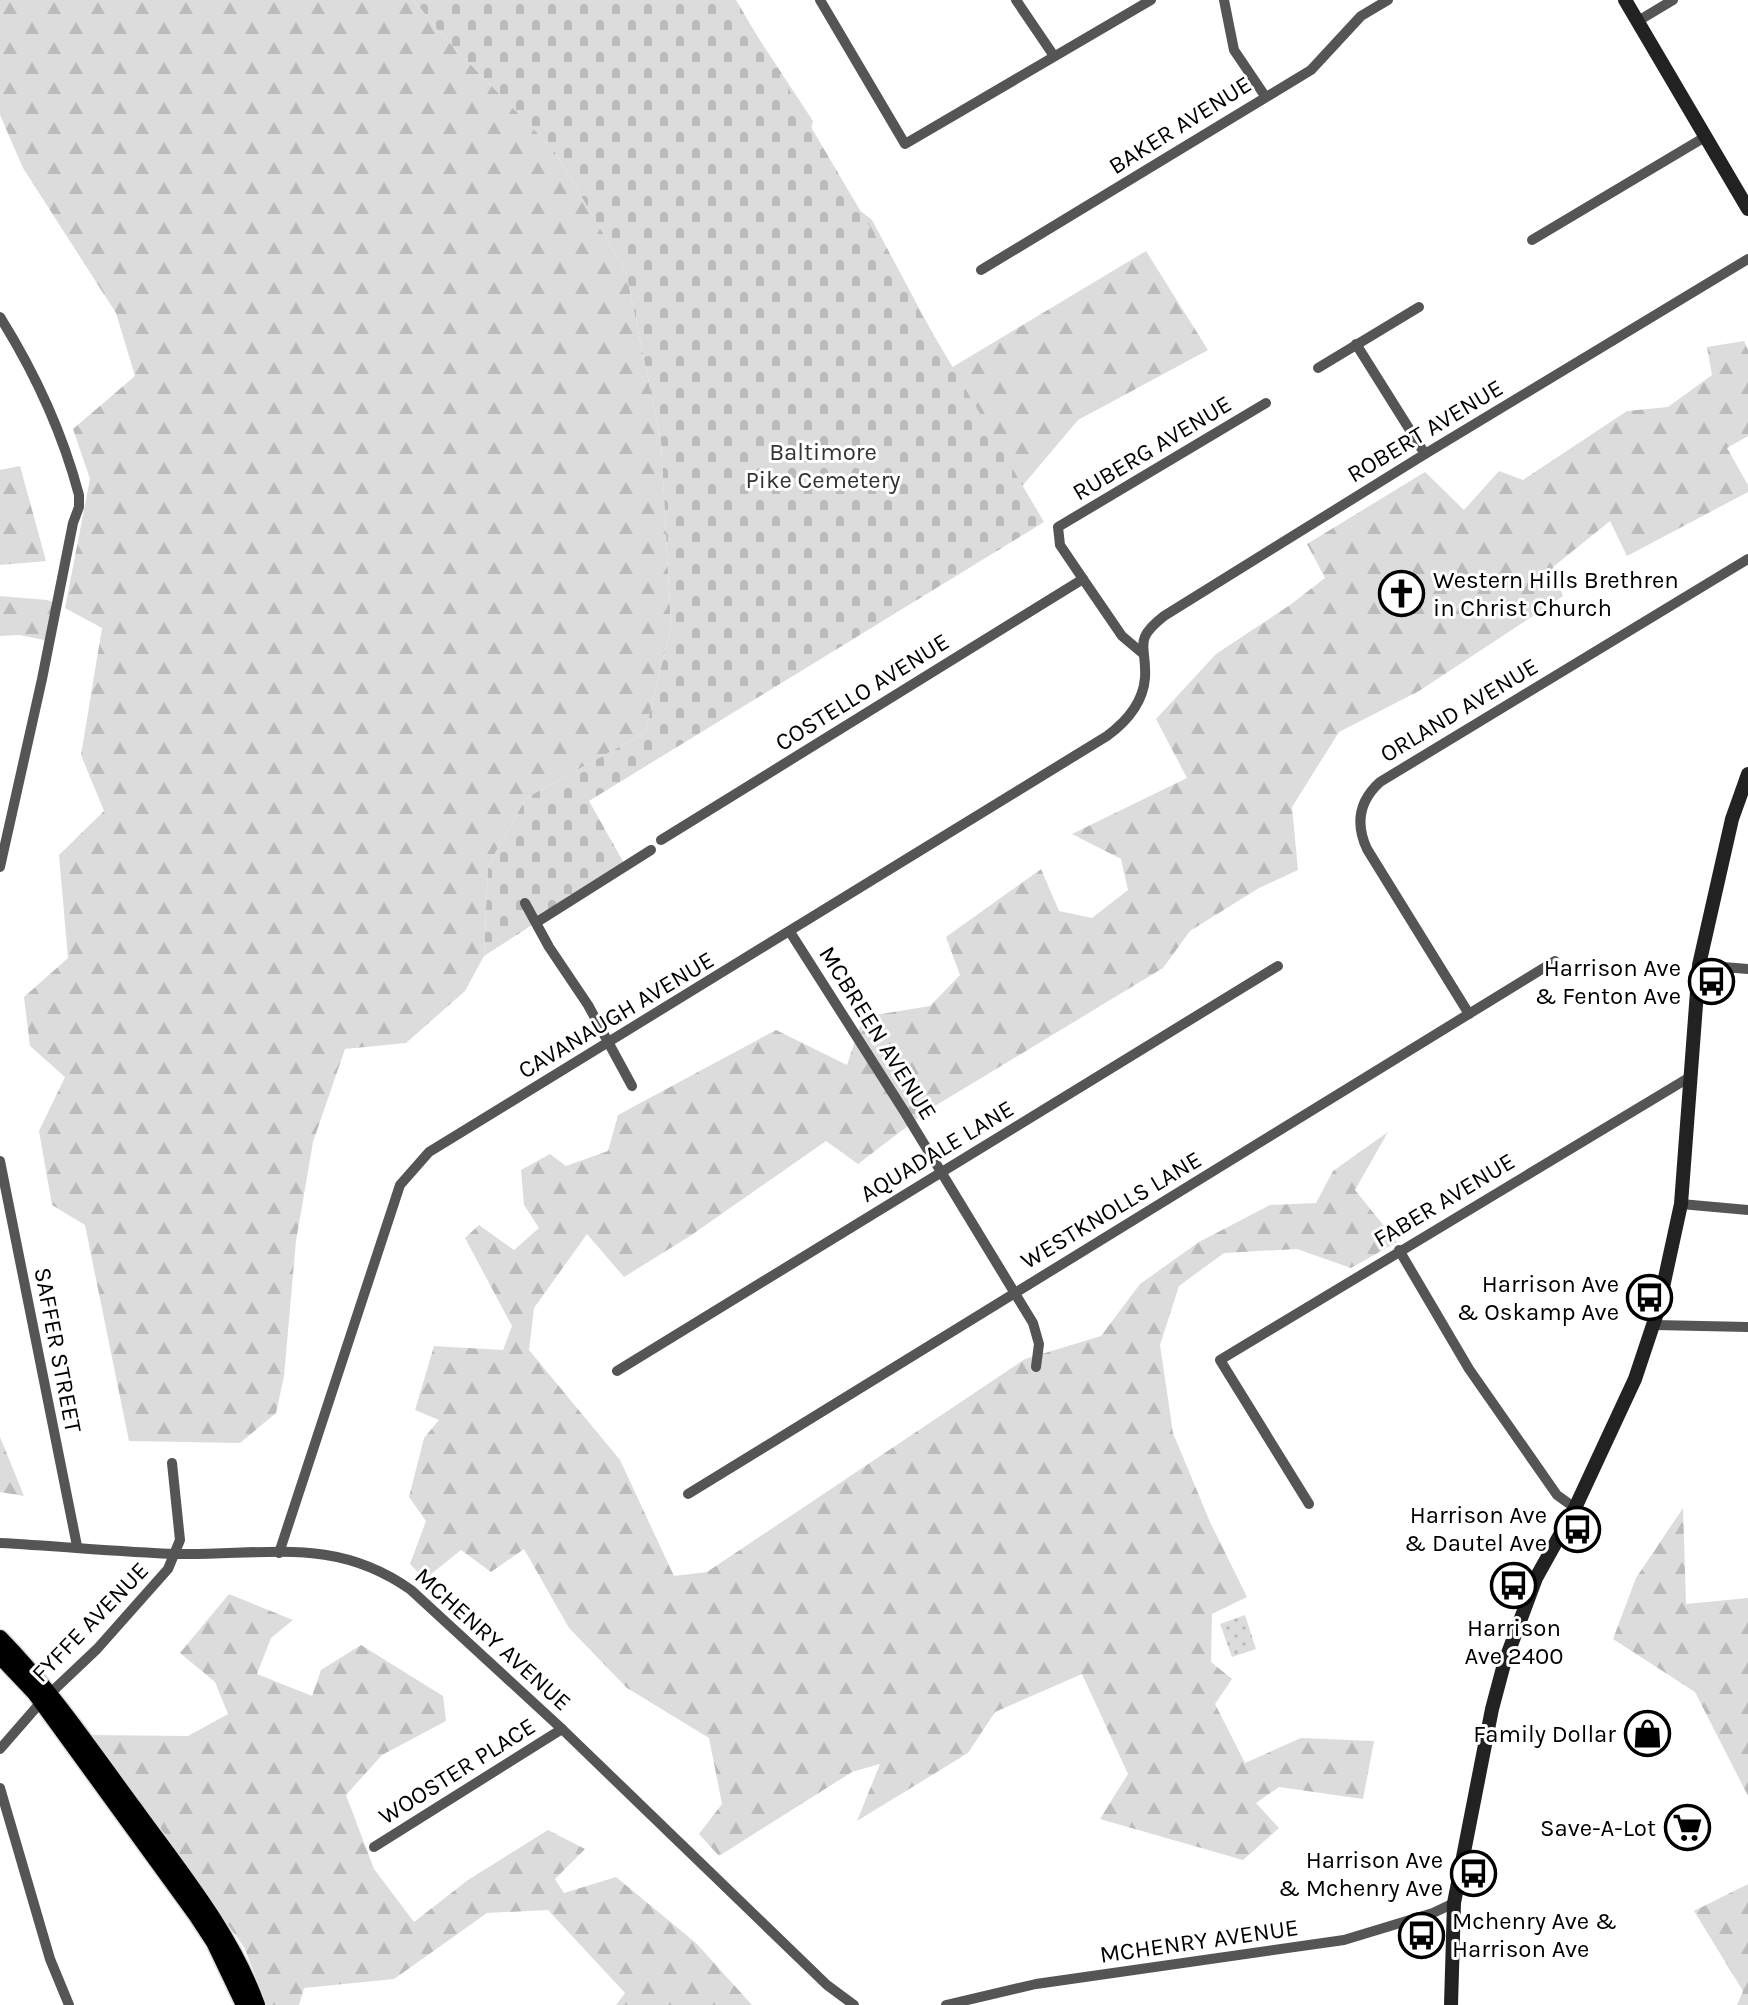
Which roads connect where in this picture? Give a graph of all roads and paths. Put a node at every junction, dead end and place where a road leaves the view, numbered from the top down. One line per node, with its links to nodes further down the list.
1 (820, 0): 9 (street)
2 (1016, 0): 9 (street)
3 (1151, 0): 9 (street)
4 (1224, 0): 10 (street)
5 (1388, 0): 10 (street, BAKER AVENUE)
6 (1625, 0): 8 (main road)
7 (1673, 0): 8 (street)
8 (1638, 21): 11 (main road)
9 (1054, 56)
10 (1265, 96): 15 (street, BAKER AVENUE)
11 (1705, 137): 12 (main road); 13 (street)
12 (1748, 209)
13 (1532, 240)
14 (1748, 259): 21 (street, ROBERT AVENUE)
15 (981, 270)
16 (1419, 307): 18 (street)
17 (0, 317): 28 (street)
18 (1356, 344): 19 (street); 21 (street)
19 (1318, 368)
20 (1266, 403): 23 (street, RUBERG AVENUE)
21 (1425, 454): 24 (street, ROBERT AVENUE)
22 (1748, 559): 36 (street, ORLAND AVENUE)
23 (1083, 579): 24 (street); 26 (street, COSTELLO AVENUE)
24 (1141, 652): 31 (street, CAVANAUGH AVENUE)
25 (1748, 774): 33 (main road)
26 (661, 840)
27 (651, 850): 30 (street)
28 (0, 867)
29 (525, 903): 30 (street)
30 (537, 922): 37 (street)
31 (790, 932): 37 (street, CAVANAUGH AVENUE); 41 (street, MCBREEN AVENUE)
32 (1555, 961): 36 (street, WESTKNOLLS LANE)
33 (1699, 965): 35 (street); 38 (main road)
34 (1278, 966): 41 (street, AQUADALE LANE)
35 (1748, 969)
36 (1469, 1014): 45 (street, WESTKNOLLS LANE)
37 (607, 1043): 39 (street); 56 (street, CAVANAUGH AVENUE)
38 (1690, 1077): 42 (main road); 44 (street, FABER AVENUE)
39 (632, 1086)
40 (0, 1161): 55 (street, SAFFER STREET)
41 (942, 1172): 45 (street, MCBREEN AVENUE); 49 (street, AQUADALE LANE)
42 (1681, 1204): 43 (street); 46 (main road)
43 (1748, 1210)
44 (1399, 1250): 52 (street, FABER AVENUE); 53 (street)
45 (1015, 1292): 48 (street, MCBREEN AVENUE); 51 (street, WESTKNOLLS LANE)
46 (1655, 1325): 47 (street); 53 (main road)
47 (1748, 1327)
48 (1036, 1367)
49 (617, 1371)
50 (172, 1463): 57 (street, FYFFE AVENUE)
51 (688, 1494)
52 (1309, 1504)
53 (1575, 1508): 65 (main road)
54 (0, 1543): 55 (street, MCHENRY AVENUE)
55 (77, 1546): 57 (street, MCHENRY AVENUE)
56 (279, 1553): 57 (street, MCHENRY AVENUE); 61 (street, MCHENRY AVENUE)
57 (176, 1554): 60 (street, FYFFE AVENUE)
58 (0, 1638): 60 (main road)
59 (0, 1656): 60 (main road)
60 (46, 1698): 62 (street, FYFFE AVENUE); 67 (main road); 68 (main road)
61 (562, 1729): 64 (street, WOOSTER PLACE); 69 (street, MCHENRY AVENUE)
62 (0, 1749)
63 (0, 1788): 66 (street)
64 (374, 1847)
65 (1454, 1903): 70 (street, MCHENRY AVENUE); 71 (main road)
66 (69, 2005)
67 (244, 2005)
68 (257, 2005)
69 (854, 2005)
70 (946, 2005)
71 (1451, 2005)

